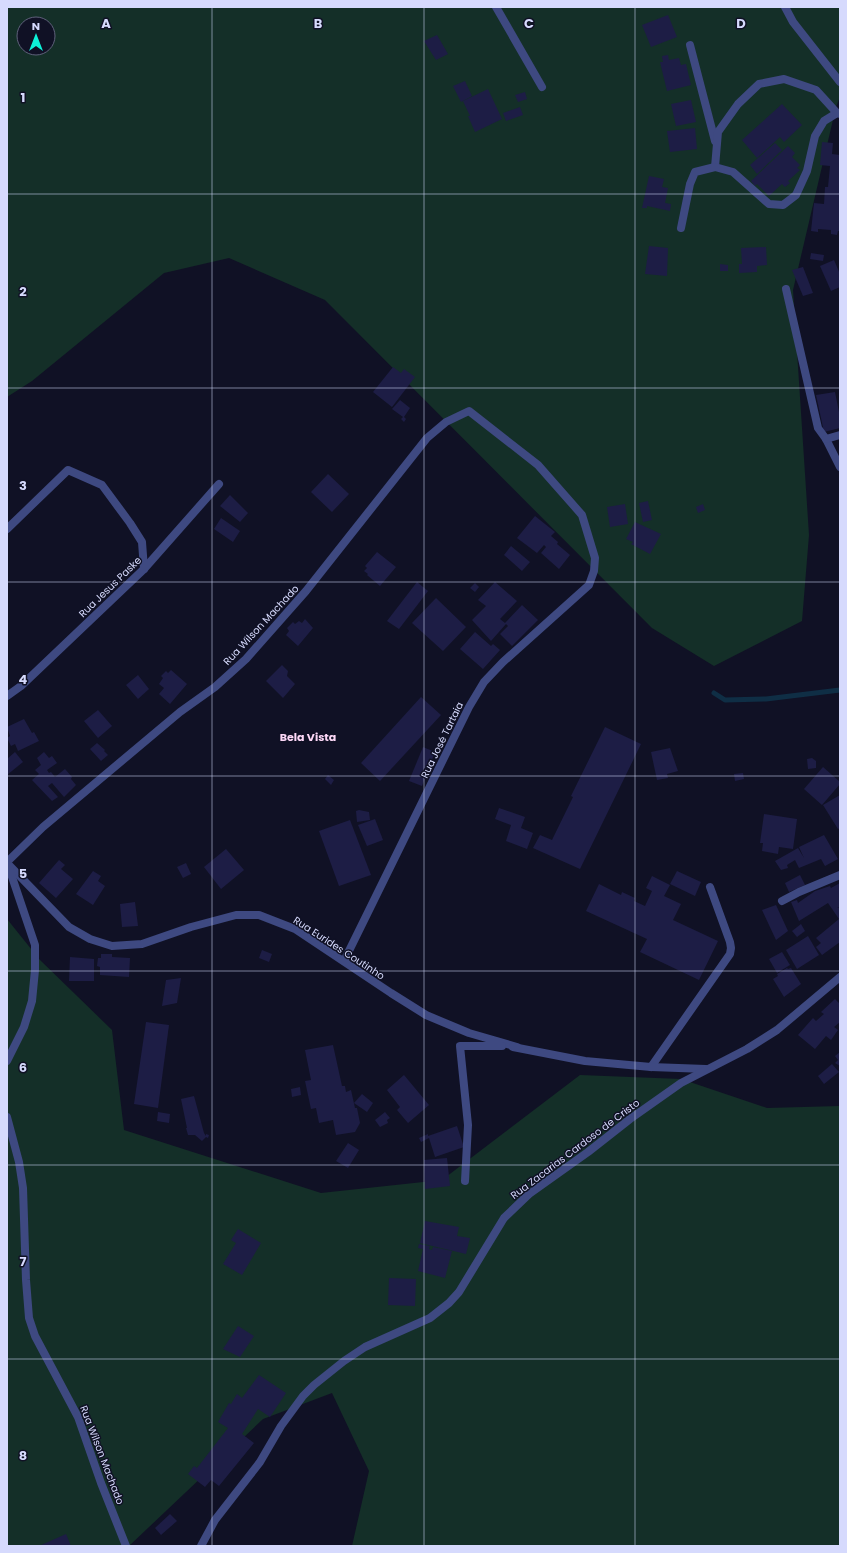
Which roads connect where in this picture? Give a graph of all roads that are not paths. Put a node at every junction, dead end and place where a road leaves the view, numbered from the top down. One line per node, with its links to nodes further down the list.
1 (496, 7): 5 (street)
2 (785, 7): 4 (street)
3 (690, 45): 7 (street)
4 (840, 82)
5 (542, 87)
6 (838, 114): 7 (street); 8 (street)
7 (716, 148): 8 (street)
8 (715, 167): 9 (street)
9 (681, 228)
10 (786, 289): 13 (street)
11 (469, 412): 19 (street, Rua Wilson Machado); 23 (street, Rua José Tartaia)
12 (840, 435): 13 (street)
13 (826, 439): 14 (street)
14 (840, 467)
15 (219, 484): 17 (street, Rua Jesus Paske)
16 (7, 529): 17 (street)
17 (144, 570): 18 (street, Rua Jesus Paske)
18 (7, 696)
19 (7, 863): 23 (street, Rua Eurides Coutinho); 26 (street)
20 (840, 875): 22 (street)
21 (710, 887): 27 (street)
22 (782, 901)
23 (344, 961): 25 (street, Rua Eurides Coutinho)
24 (840, 977): 28 (street, Rua Zacarias Cardoso de Cristo)
25 (517, 1047): 27 (street); 30 (street)
26 (7, 1060)
27 (651, 1067): 28 (street)
28 (707, 1069): 32 (street, Rua Zacarias Cardoso de Cristo)
29 (7, 1118): 31 (street, Rua Wilson Machado)
30 (465, 1181)
31 (126, 1546)
32 (201, 1546)

